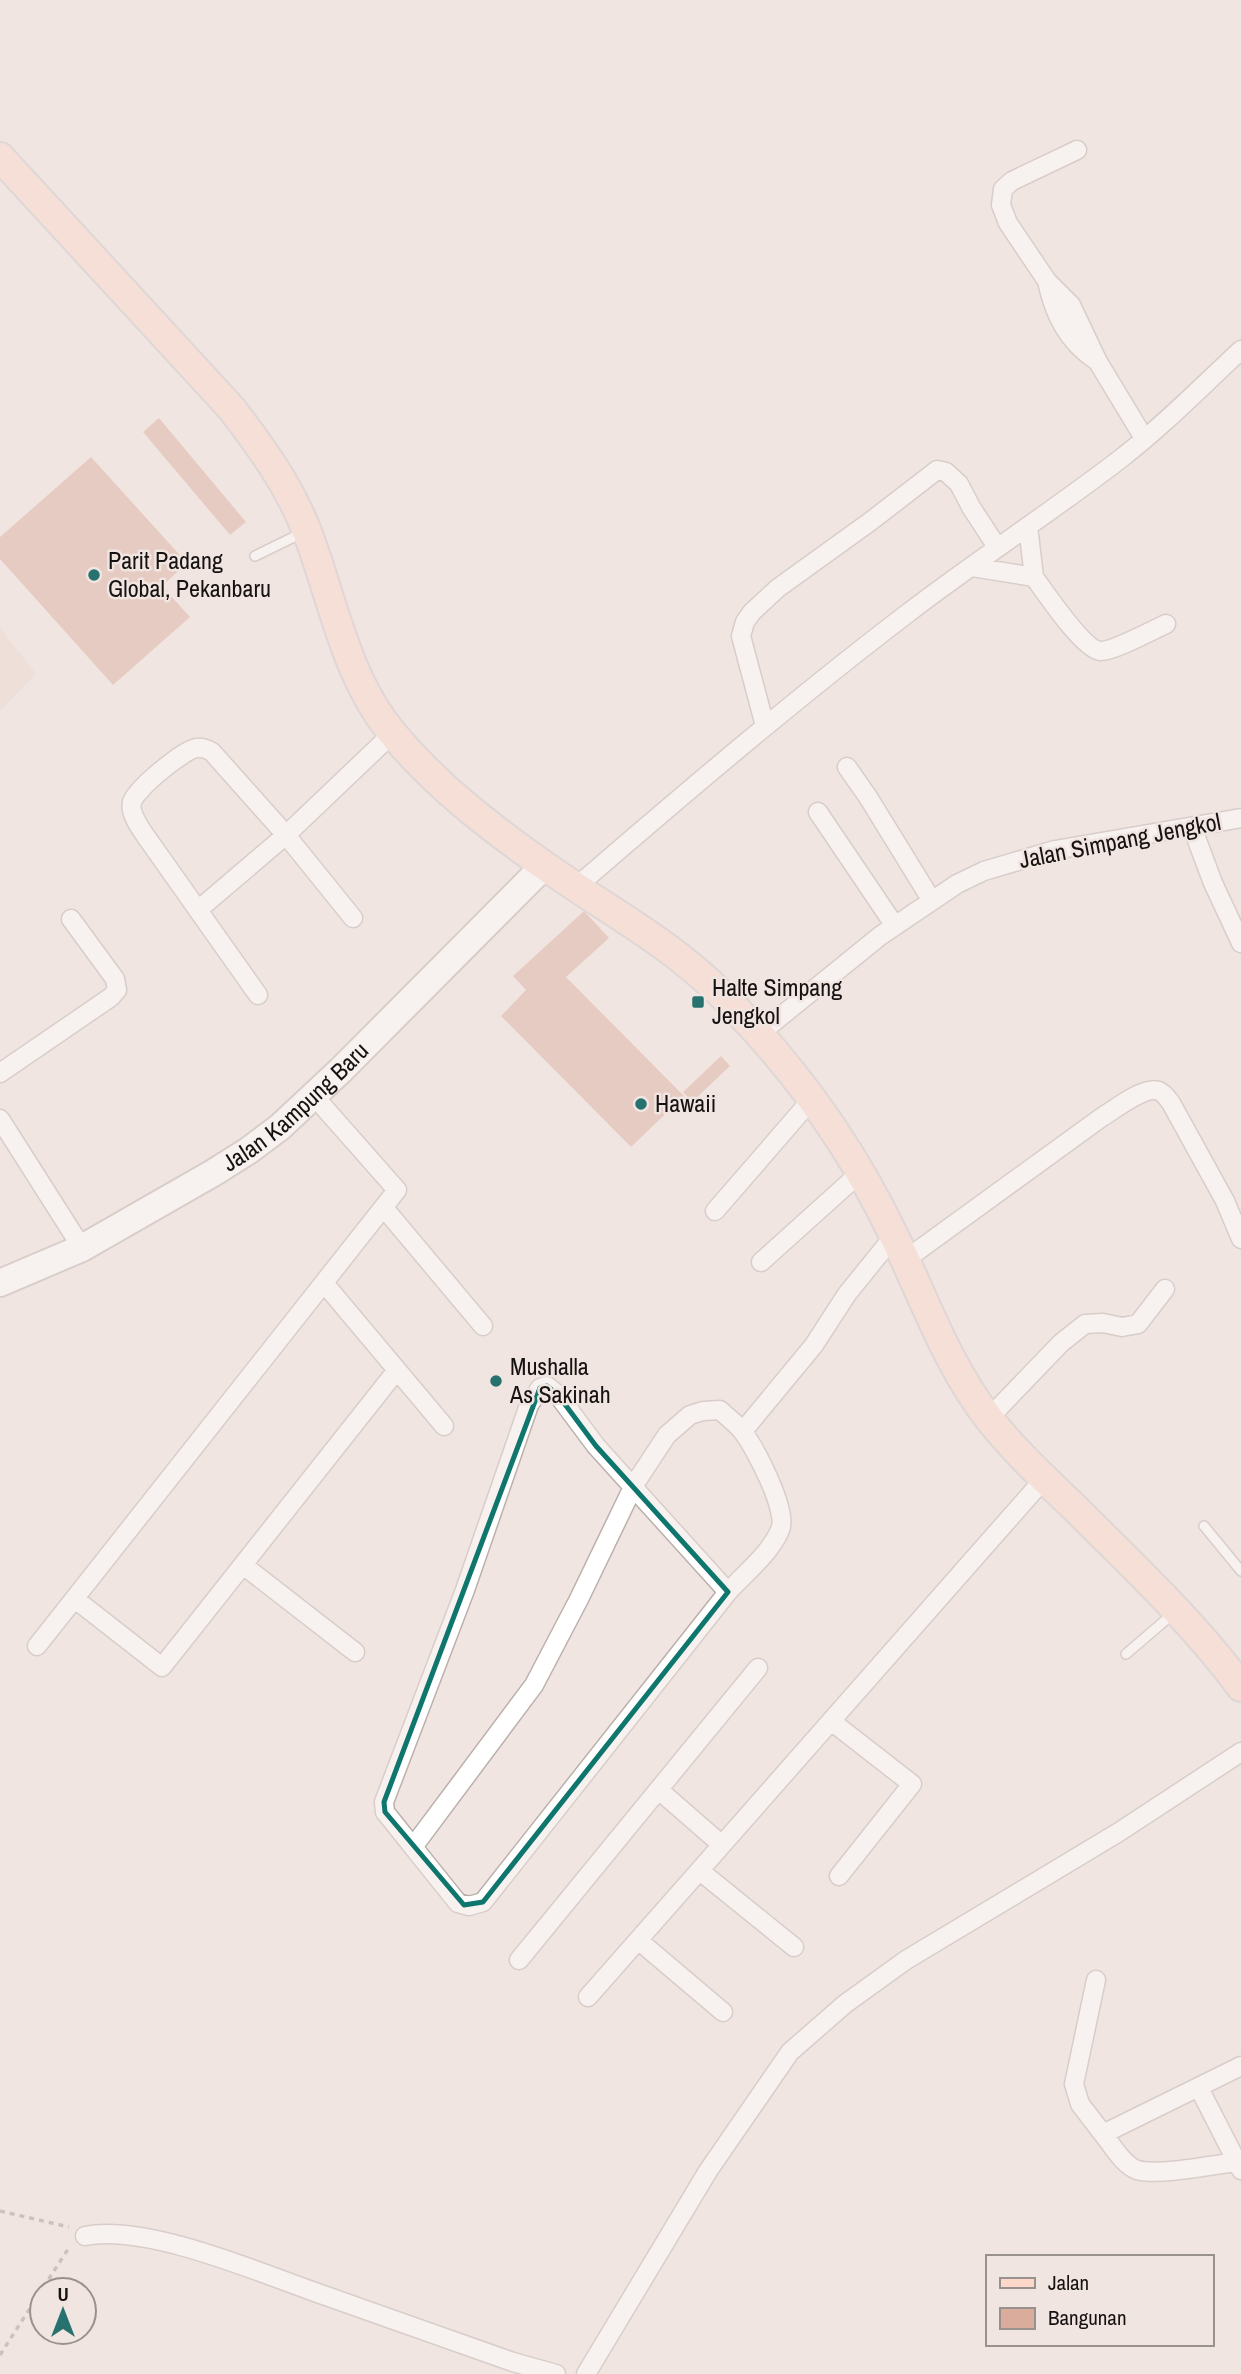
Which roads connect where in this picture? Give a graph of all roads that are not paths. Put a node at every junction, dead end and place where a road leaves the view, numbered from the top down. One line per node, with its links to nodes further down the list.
1 (1077, 150): 4 (street)
2 (0, 157): 6 (main road)
3 (1238, 360): 4 (street)
4 (1144, 438): 5 (street)
5 (1028, 526): 7 (street); 10 (street)
6 (306, 531): 8 (lane); 13 (main road)
7 (998, 547): 9 (street); 12 (street)
8 (255, 556)
9 (972, 566): 10 (street); 12 (street)
10 (1034, 577): 11 (street)
11 (1166, 624)
12 (765, 726): 20 (street)
13 (393, 734): 18 (street); 19 (main road)
14 (847, 767): 21 (street)
15 (818, 812): 25 (street)
16 (1241, 818): 17 (street, Jalan Simpang Jengkol)
17 (1192, 827): 21 (street, Jalan Simpang Jengkol); 26 (street)
18 (286, 835): 22 (street); 22 (street); 23 (street)
19 (544, 866): 20 (main road); 30 (street, Jalan Kampung Baru)
20 (576, 887): 28 (main road)
21 (932, 901): 25 (street, Jalan Simpang Jengkol)
22 (198, 909): 27 (street)
23 (352, 918)
24 (71, 919): 29 (street)
25 (895, 926): 28 (street, Jalan Simpang Jengkol)
26 (1241, 943)
27 (258, 995)
28 (760, 1034): 31 (main road)
29 (0, 1073)
30 (314, 1097): 34 (street); 37 (street, Jalan Kampung Baru)
31 (812, 1099): 33 (main road); 35 (street)
32 (0, 1119): 37 (street)
33 (862, 1172): 38 (main road); 39 (street)
34 (384, 1208): 41 (street); 43 (street)
35 (715, 1211)
36 (1241, 1239): 38 (street)
37 (82, 1248): 40 (street, Jalan Kampung Baru)
38 (899, 1248): 45 (main road); 47 (street)
39 (761, 1262)
40 (0, 1283)
41 (324, 1283): 44 (street); 54 (street)
42 (1165, 1289): 45 (street)
43 (483, 1326)
44 (397, 1370): 46 (street); 51 (street)
45 (988, 1419): 48 (main road)
46 (444, 1426)
47 (743, 1432): 49 (street); 53 (street)
48 (1044, 1479): 55 (main road); 61 (street)
49 (634, 1485): 53 (street); 65 (street); 65 (street)
50 (1204, 1526): 52 (lane)
51 (243, 1565): 54 (street); 57 (street)
52 (1241, 1571)
53 (728, 1592): 65 (street)
54 (75, 1599): 56 (street)
55 (1176, 1611): 58 (lane); 60 (main road)
56 (37, 1646)
57 (355, 1652)
58 (1126, 1654)
59 (758, 1668): 63 (street)
60 (1238, 1678)
61 (831, 1721): 64 (street); 67 (street)
62 (1241, 1752): 80 (street)
63 (660, 1791): 64 (street); 70 (street)
64 (722, 1845): 66 (street)
65 (413, 1847)
66 (699, 1871): 68 (street); 69 (street)
67 (839, 1876)
68 (638, 1940): 72 (street); 73 (street)
69 (794, 1947)
70 (519, 1960)
71 (1096, 1980): 76 (street)
72 (588, 1997)
73 (723, 2012)
74 (1241, 2066): 75 (street)
75 (1199, 2088): 76 (street); 77 (street)
76 (1103, 2134): 77 (street)
77 (1239, 2166)
78 (85, 2236): 79 (street)
79 (556, 2374)
80 (586, 2374)

